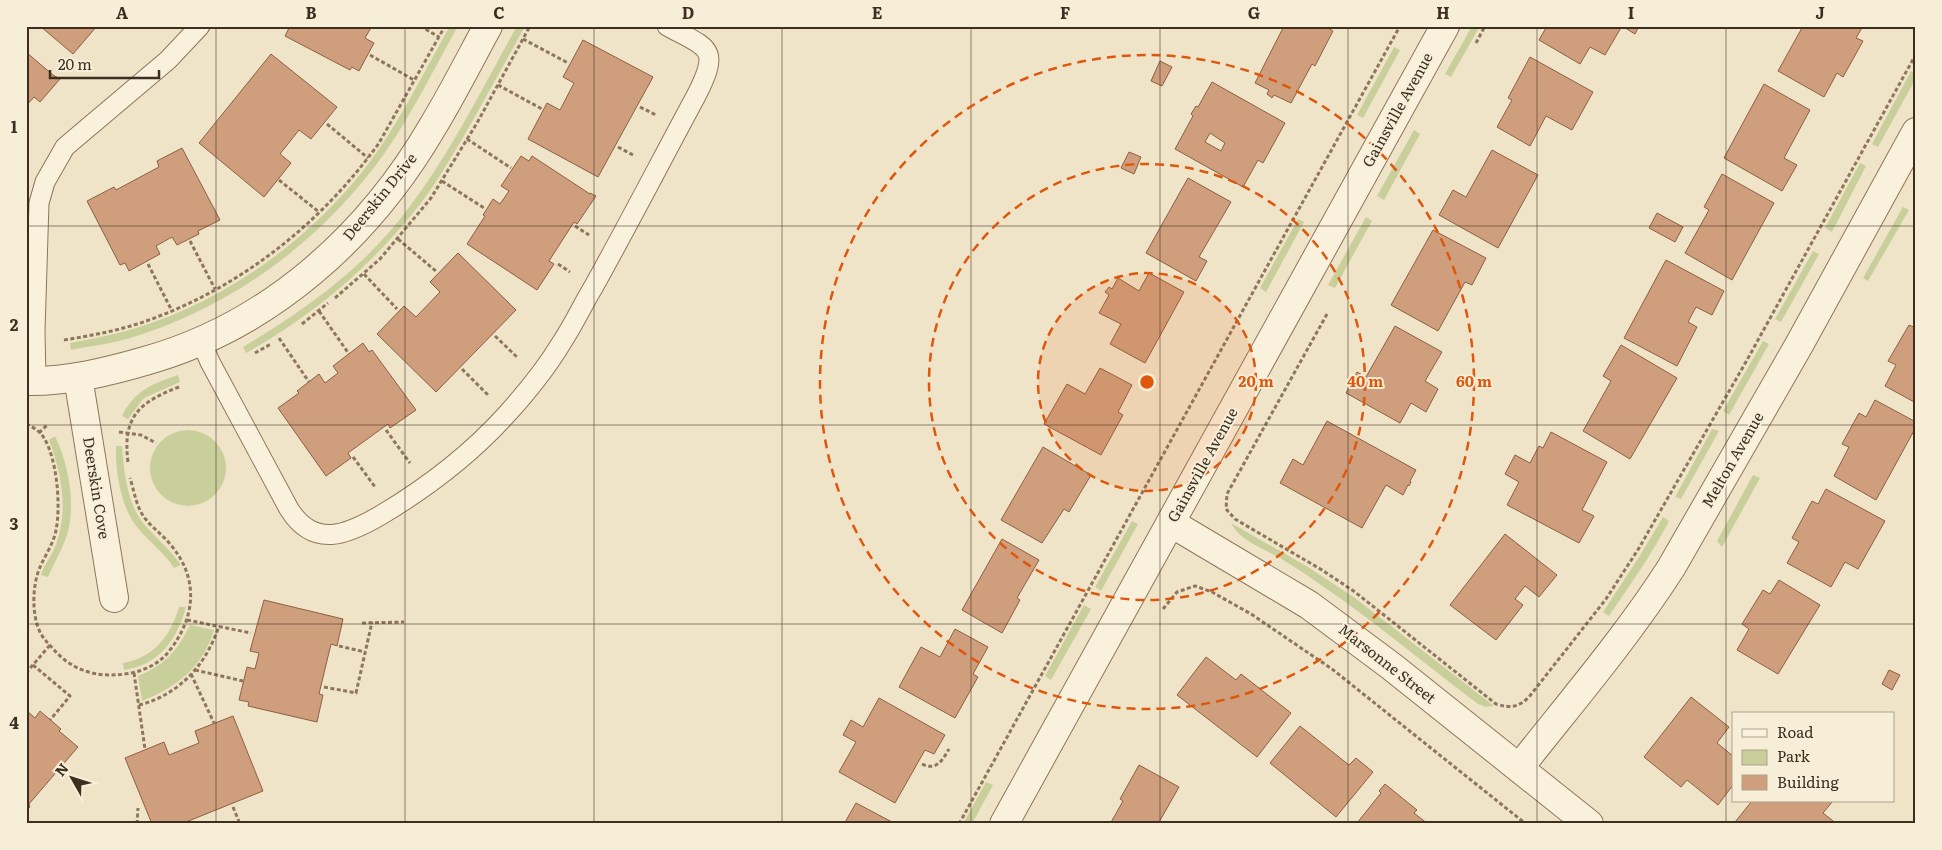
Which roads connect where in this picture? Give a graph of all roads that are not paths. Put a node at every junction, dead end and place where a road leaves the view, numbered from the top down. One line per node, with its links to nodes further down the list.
1 (200, 26): 8 (lane)
2 (488, 26): 6 (street, Deerskin Drive)
3 (667, 26): 6 (lane)
4 (1445, 26): 9 (street, Gainsville Avenue)
5 (1916, 132): 11 (street, Melton Avenue)
6 (201, 341): 7 (street, Deerskin Drive)
7 (78, 377): 8 (street, Deerskin Drive); 10 (street, Deerskin Cove)
8 (31, 381)
9 (1171, 523): 11 (street, Marsonne Street); 12 (street, Gainsville Avenue)
10 (114, 598)
11 (1520, 768): 13 (street, Marsonne Street)
12 (1004, 824)
13 (1589, 824)

